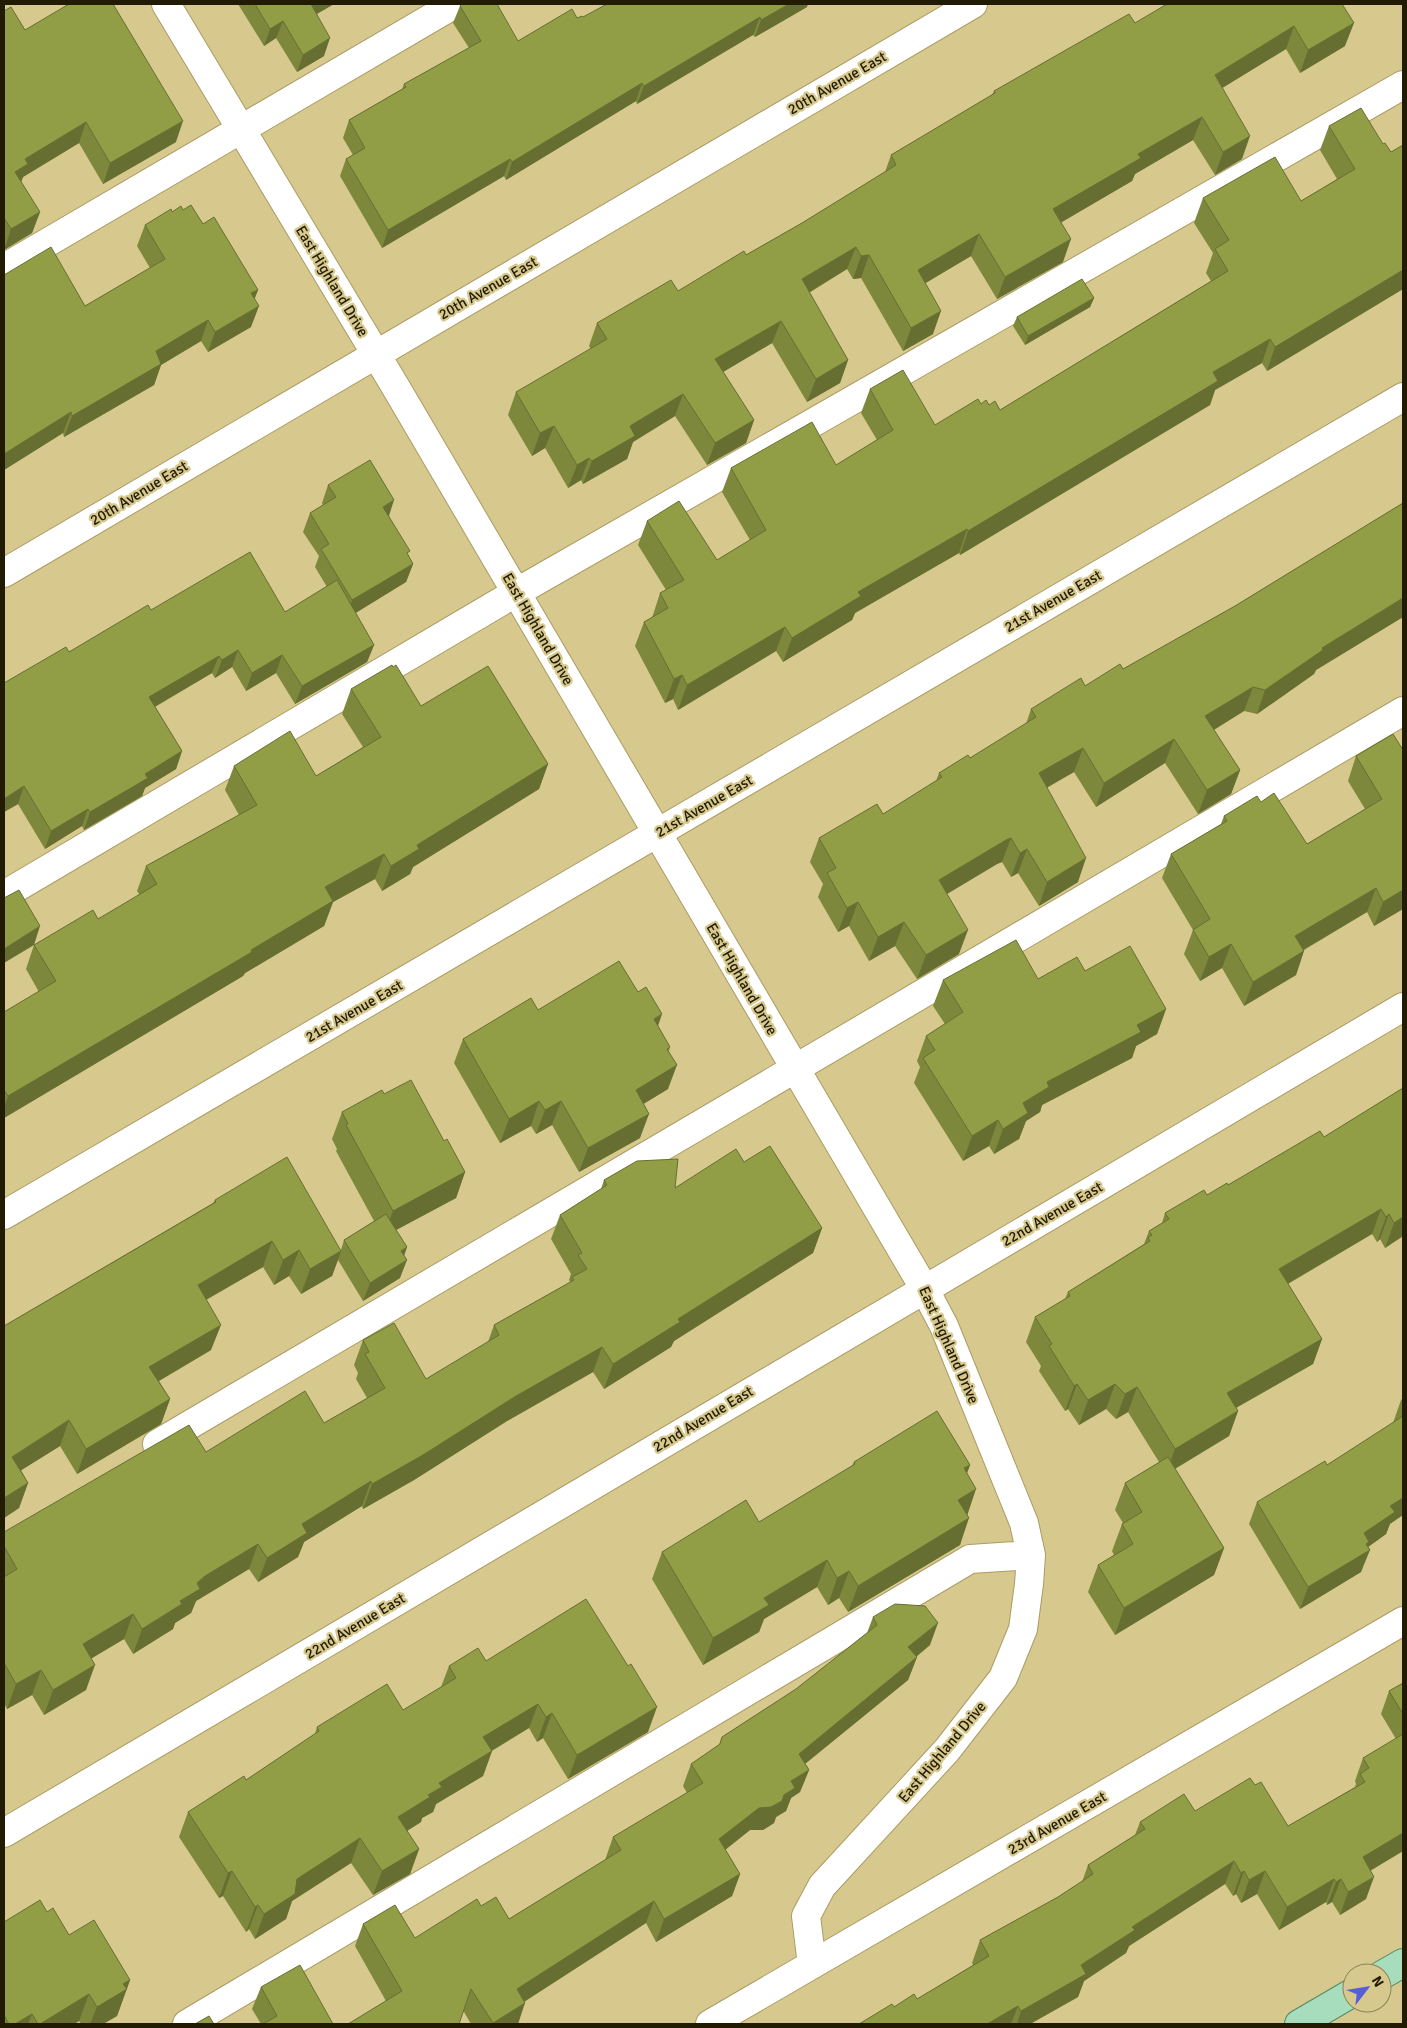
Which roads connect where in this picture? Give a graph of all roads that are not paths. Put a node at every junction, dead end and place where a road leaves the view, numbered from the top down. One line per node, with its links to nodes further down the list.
1 (166, 4): 5 (street, East Highland Drive)
2 (455, 4): 5 (street)
3 (973, 4): 7 (street, 20th Avenue East)
4 (1403, 85): 10 (street)
5 (241, 129): 6 (street); 7 (street, East Highland Drive)
6 (4, 268)
7 (375, 353): 9 (street, 20th Avenue East); 10 (street, East Highland Drive)
8 (1403, 397): 12 (street, 21st Avenue East)
9 (4, 573)
10 (517, 592): 12 (street, East Highland Drive); 13 (street)
11 (1403, 710): 15 (street)
12 (657, 833): 15 (street, East Highland Drive); 16 (street, 21st Avenue East)
13 (4, 895)
14 (1403, 1007): 17 (street, 22nd Avenue East)
15 (794, 1068): 17 (street, East Highland Drive); 18 (street)
16 (4, 1215)
17 (924, 1288): 19 (street, East Highland Drive); 21 (street, 22nd Avenue East)
18 (132, 1459)
19 (1031, 1555): 23 (street, East Highland Drive); 26 (street)
20 (1403, 1621): 23 (street, 23rd Avenue East)
21 (4, 1833)
22 (1403, 1963): 24 (main road)
23 (812, 1965): 27 (street, 23rd Avenue East)
24 (1392, 1970)
25 (1342, 1999): 28 (main road)
26 (187, 2024)
27 (710, 2024)
28 (1299, 2024)

